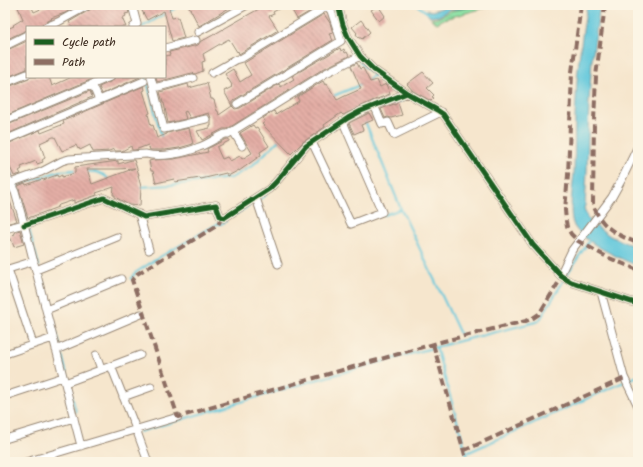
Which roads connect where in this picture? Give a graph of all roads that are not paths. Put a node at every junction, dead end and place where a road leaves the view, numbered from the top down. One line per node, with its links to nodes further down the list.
1 (89, 5): 6 (street)
2 (133, 5): 7 (street)
3 (247, 5): 11 (street)
4 (337, 5): 9 (street)
5 (328, 6): 9 (street); 13 (street)
6 (48, 26)
7 (134, 26)
8 (26, 36): 10 (street)
9 (345, 39): 12 (street); 24 (street)
10 (5, 46)
11 (166, 48)
12 (358, 57): 22 (street); 30 (street)
13 (212, 73)
14 (26, 74): 19 (street)
15 (107, 78): 20 (street)
16 (151, 78): 21 (street)
17 (193, 78): 21 (street)
18 (144, 81): 23 (street)
19 (5, 83)
20 (92, 84): 23 (street); 28 (street)
21 (154, 88): 27 (street)
22 (407, 94): 25 (street); 26 (street)
23 (99, 100): 31 (street)
24 (237, 104)
25 (374, 106): 26 (street); 29 (street)
26 (441, 112): 47 (street)
27 (206, 119)
28 (5, 121)
29 (343, 122): 32 (street); 32 (street)
30 (233, 132): 33 (street); 36 (street)
31 (5, 140)
32 (312, 142): 37 (street)
33 (242, 146)
34 (638, 146): 47 (street)
35 (5, 173): 36 (street)
36 (10, 186): 39 (street)
37 (256, 200): 38 (street); 44 (street)
38 (139, 214): 39 (street); 42 (street)
39 (26, 224): 40 (street); 43 (street)
40 (5, 229)
41 (117, 236): 45 (street)
42 (149, 250)
43 (34, 261): 45 (street); 46 (street)
44 (278, 264)
45 (38, 269): 51 (street)
46 (7, 270): 54 (street)
47 (564, 278): 49 (street)
48 (121, 279): 51 (street)
49 (601, 292): 50 (street); 65 (street)
50 (638, 304)
51 (46, 310): 53 (street)
52 (141, 314): 55 (street)
53 (53, 338): 54 (street); 55 (street)
54 (33, 344): 56 (street)
55 (59, 349): 61 (street)
56 (5, 354)
57 (96, 355): 60 (street)
58 (140, 355): 59 (street)
59 (111, 366): 60 (street); 64 (street)
60 (101, 369): 61 (street)
61 (66, 381): 63 (street); 67 (street)
62 (151, 387): 64 (street)
63 (5, 396)
64 (123, 397): 68 (street)
65 (638, 406)
66 (178, 417): 68 (street)
67 (74, 418): 69 (street); 70 (street)
68 (137, 431): 70 (street); 72 (street)
69 (5, 439)
70 (80, 446): 71 (street)
71 (26, 462)
72 (148, 462)

